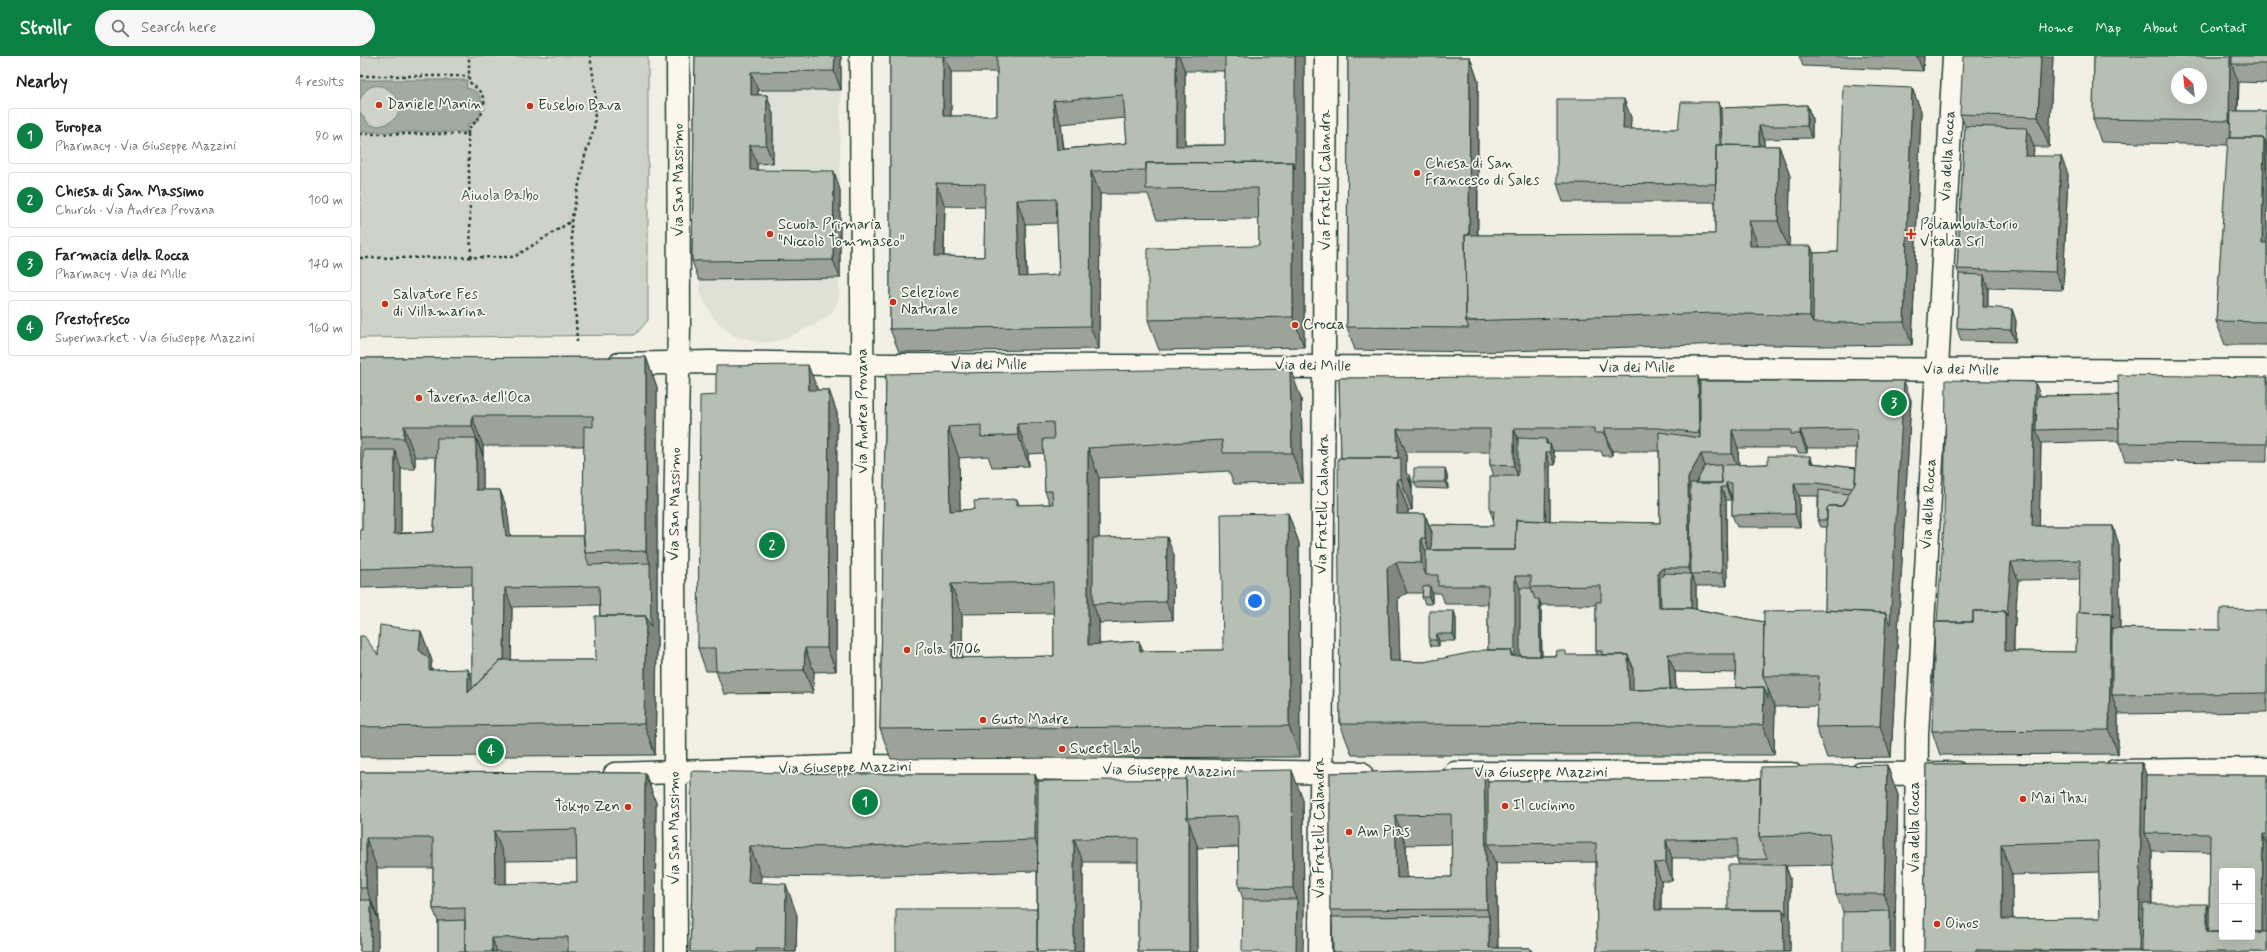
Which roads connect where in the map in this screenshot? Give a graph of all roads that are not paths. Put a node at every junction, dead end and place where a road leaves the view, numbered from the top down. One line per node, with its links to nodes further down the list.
1 (678, 56): 5 (street, Via San Massimo)
2 (861, 56): 7 (street, Via Andrea Provana)
3 (1326, 56): 8 (street, Via Fratelli Calandra)
4 (1954, 56): 9 (street, Via della Rocca)
5 (677, 363): 6 (street, Via dei Mille); 7 (street, Via dei Mille); 14 (street, Via San Massimo)
6 (596, 365)
7 (863, 365): 8 (street, Via dei Mille); 11 (street, Via Andrea Provana)
8 (1324, 366): 9 (street, Via dei Mille); 15 (street, Via Fratelli Calandra)
9 (1936, 370): 10 (street, Via dei Mille); 22 (street, Via della Rocca)
10 (2267, 371)
11 (864, 766): 14 (street, Via Giuseppe Mazzini); 15 (street, Via Giuseppe Mazzini)
12 (2267, 769): 13 (street)
13 (2092, 771)
14 (675, 773): 19 (street, Via Giuseppe Mazzini); 23 (street, Via San Massimo)
15 (1321, 773): 16 (street, Via Giuseppe Mazzini); 24 (street, Via Fratelli Calandra)
16 (1378, 773)
17 (1434, 773): 20 (street, Via Giuseppe Mazzini)
18 (1980, 773): 22 (street)
19 (594, 774)
20 (1809, 774)
21 (1841, 774): 22 (street)
22 (1916, 774): 25 (street, Via della Rocca)
23 (676, 952)
24 (1320, 952)
25 (1915, 952)

